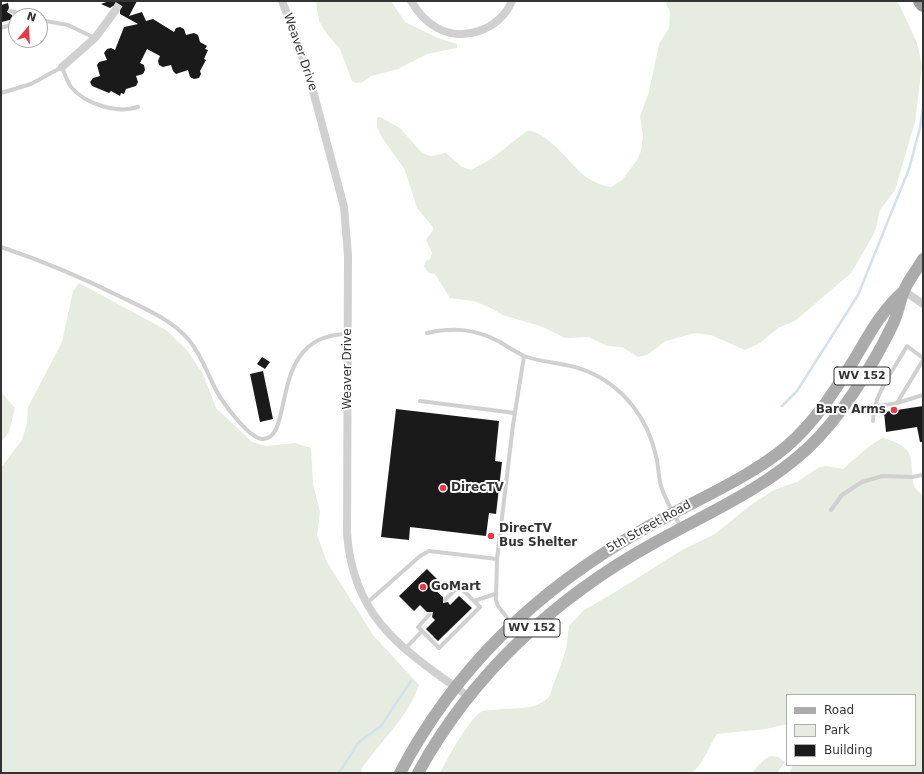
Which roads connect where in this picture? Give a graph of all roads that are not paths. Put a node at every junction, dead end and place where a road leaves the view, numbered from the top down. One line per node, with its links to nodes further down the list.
1 (282, 1): 17 (street, Weaver Drive)
2 (410, 1): 3 (street)
3 (512, 1)
4 (920, 1): 5 (highway)
5 (923, 5)
6 (115, 11): 8 (street)
7 (48, 21): 8 (lane)
8 (95, 38): 9 (street)
9 (62, 67): 10 (lane); 11 (lane)
10 (1, 93)
11 (138, 107)
12 (1, 247): 17 (lane)
13 (923, 260): 14 (main road, 5th Street Road / WV 152)
14 (904, 291): 15 (street); 28 (main road, 5th Street Road / WV 152); 29 (main road, 5th Street Road / WV 152)
15 (923, 304)
16 (428, 333): 18 (lane)
17 (348, 334): 34 (street, Weaver Drive)
18 (524, 356): 24 (lane); 28 (lane)
19 (923, 359): 22 (lane); 23 (lane)
20 (923, 394): 22 (lane)
21 (420, 401): 24 (lane)
22 (897, 403): 23 (lane)
23 (873, 407): 25 (lane)
24 (515, 413): 30 (lane)
25 (873, 421)
26 (923, 475): 27 (lane)
27 (831, 510)
28 (673, 513): 29 (lane); 36 (main road, 5th Street Road / WV 152)
29 (681, 528): 40 (main road, 5th Street Road / WV 152)
30 (497, 559): 31 (lane); 34 (lane)
31 (495, 594): 33 (lane); 36 (lane)
32 (445, 600): 33 (lane)
33 (474, 600): 37 (lane)
34 (366, 604): 38 (street, Weaver Drive)
35 (430, 614): 37 (lane)
36 (512, 624): 39 (main road, 5th Street Road / WV 152)
37 (422, 631): 38 (lane)
38 (405, 649): 39 (street, Weaver Drive)
39 (455, 687): 40 (street, Weaver Drive); 41 (main road, 5th Street Road / WV 152)
40 (469, 697): 42 (main road, 5th Street Road / WV 152)
41 (400, 773)
42 (418, 773)

